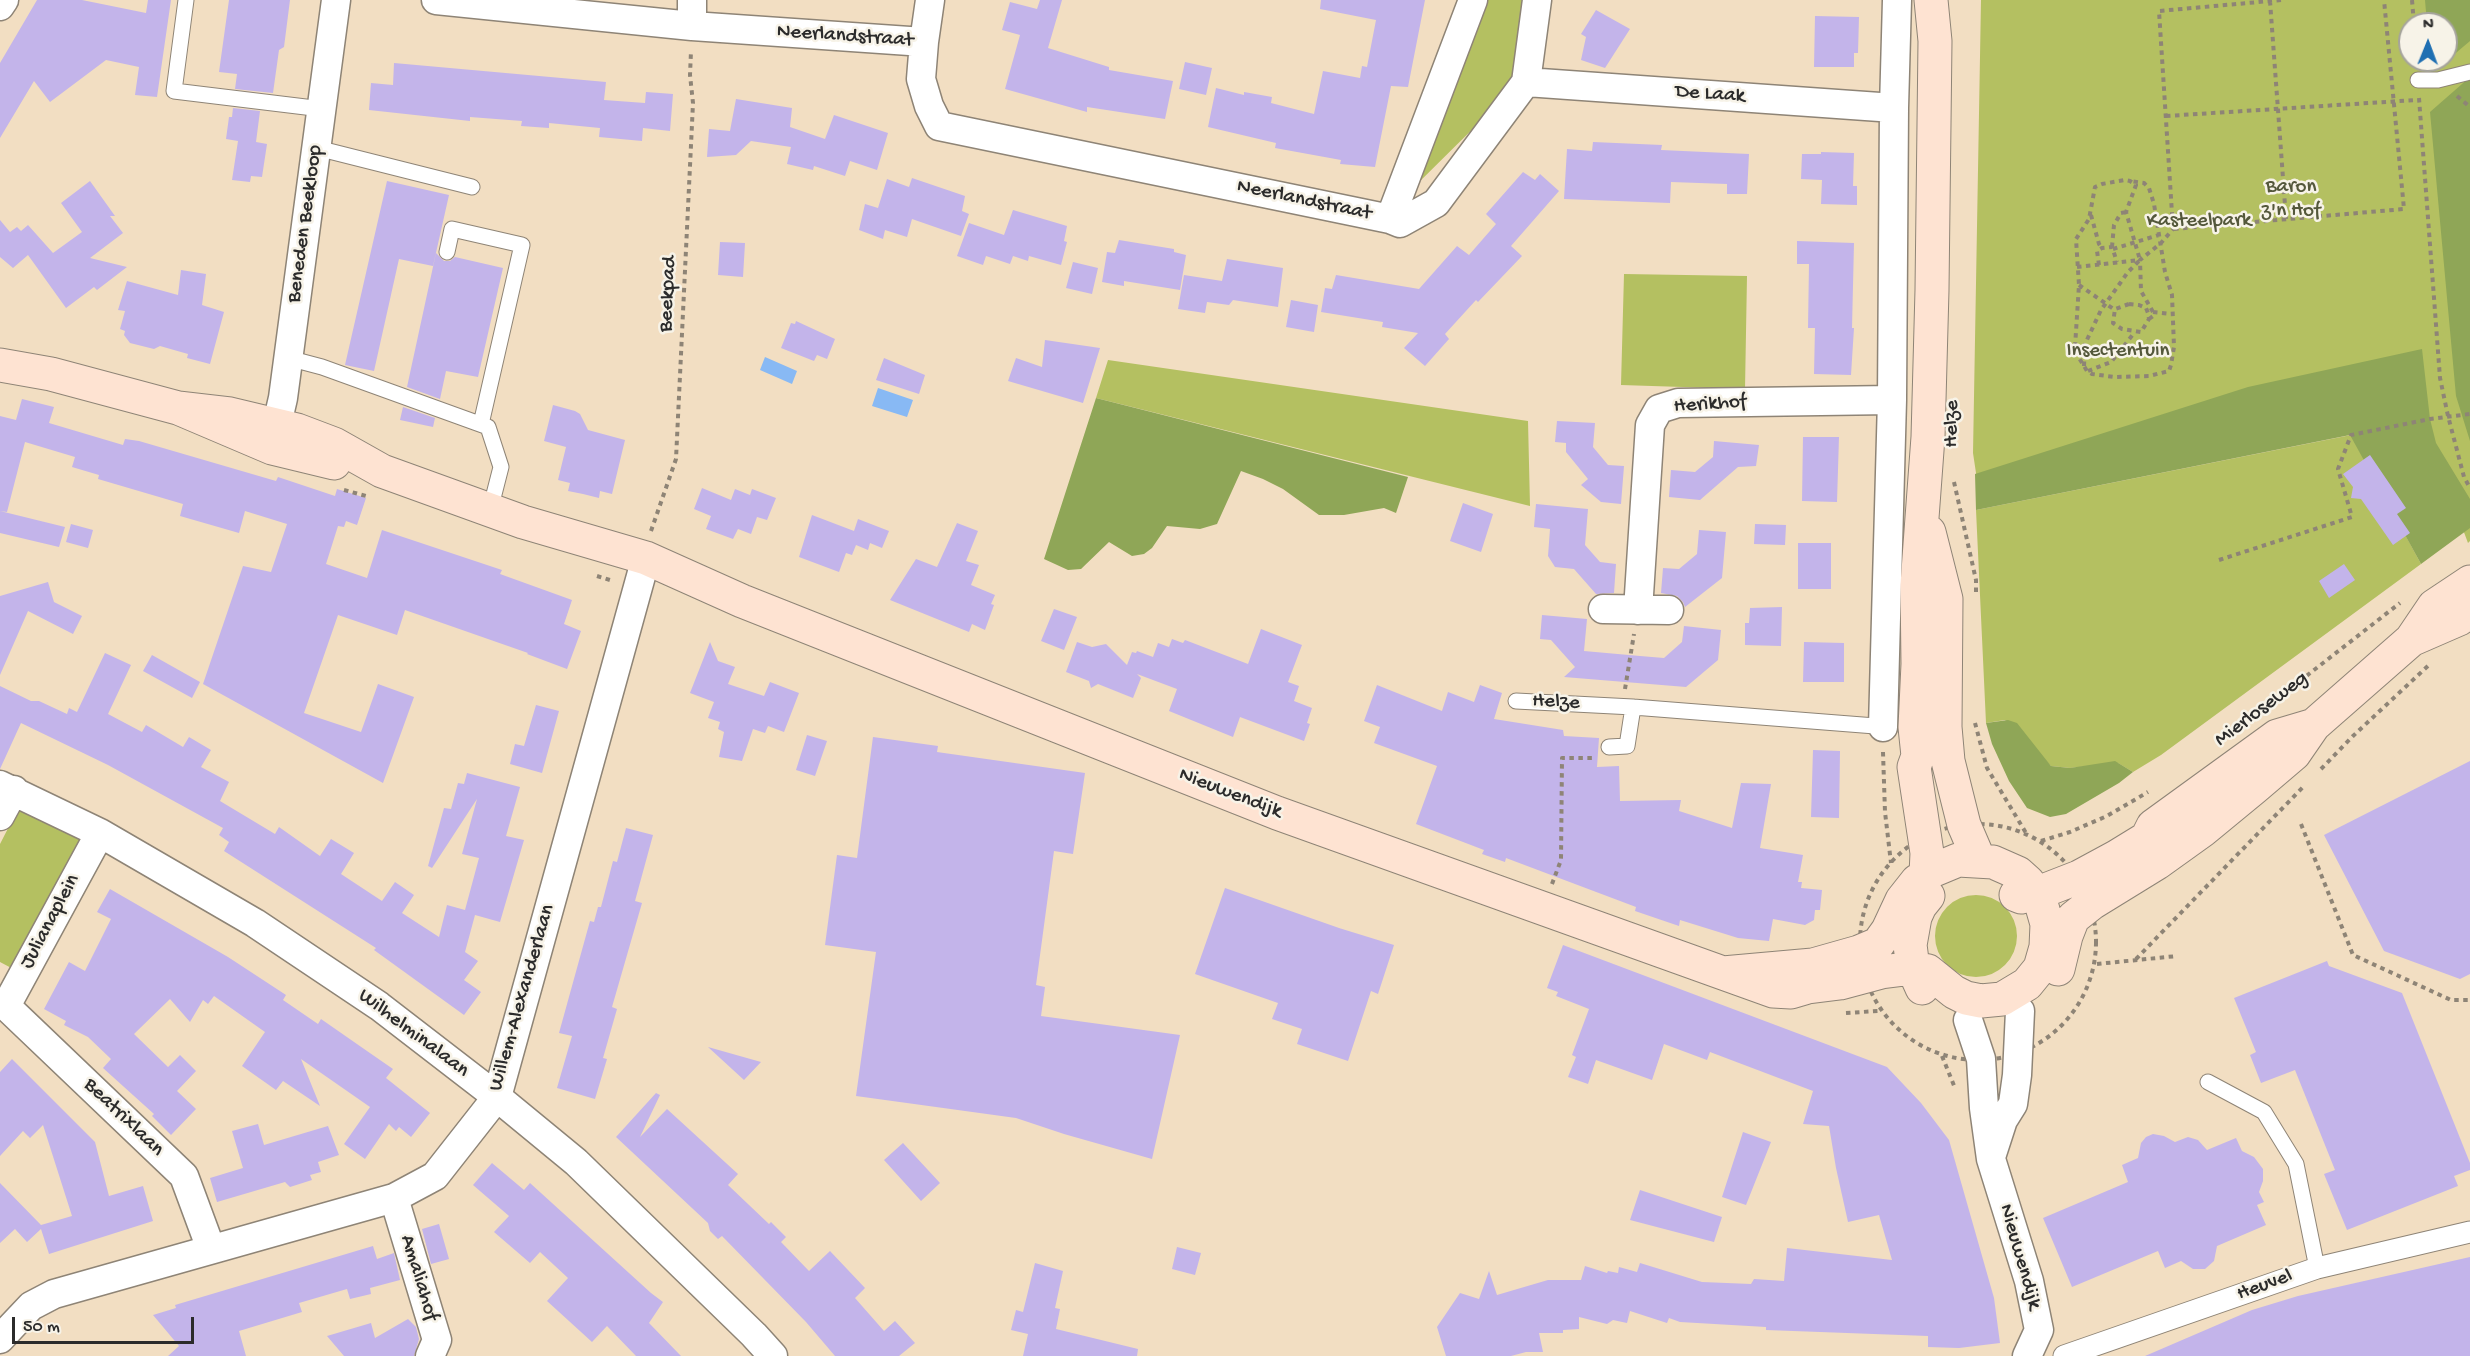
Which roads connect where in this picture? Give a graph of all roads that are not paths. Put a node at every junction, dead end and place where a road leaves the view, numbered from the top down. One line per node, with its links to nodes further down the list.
1 (4, 0): 11 (street)
2 (186, 0): 19 (lane)
3 (336, 0): 19 (street, Beneden Beekloop)
4 (436, 0): 12 (street, Neerlandstraat)
5 (930, 0): 14 (street)
6 (1473, 0): 22 (street, Neerlandstraat)
7 (1537, 0): 17 (street, Neerlandstraat)
8 (1898, 0): 18 (street)
9 (1932, 0): 13 (main road, Helze)
10 (1940, 0): 13 (main road, Helze)
11 (0, 6)
12 (692, 13): 14 (street, Neerlandstraat)
13 (1935, 41): 43 (main road, Helze)
14 (924, 42): 22 (street, Neerlandstraat)
15 (2470, 72): 16 (lane)
16 (2418, 80)
17 (1526, 82): 18 (street, De Laak); 22 (street, Neerlandstraat)
18 (1894, 108): 28 (street)
19 (322, 109): 20 (street, Beneden Beekloop)
20 (316, 148): 21 (lane); 25 (street, Beneden Beekloop)
21 (472, 187)
22 (1390, 219)
23 (447, 252): 29 (lane)
24 (0, 353): 27 (main road)
25 (288, 358): 29 (lane); 30 (street, Beneden Beekloop)
26 (0, 365): 27 (main road)
27 (51, 374): 30 (main road, Nieuwendijk)
28 (1892, 400): 35 (street, Herikhof); 42 (street)
29 (481, 424): 31 (lane)
30 (275, 436): 31 (main road, Nieuwendijk)
31 (490, 510): 32 (main road, Nieuwendijk)
32 (643, 568): 51 (main road, Nieuwendijk); 57 (street, Willem-Alexanderlaan)
33 (2470, 582): 38 (main road, Mierloseweg)
34 (1603, 609): 35 (street)
35 (1638, 610): 36 (street)
36 (1669, 610)
37 (2470, 612): 38 (main road, Mierloseweg)
38 (2411, 640): 41 (main road, Mierloseweg)
39 (1516, 701): 40 (lane, Helze)
40 (1628, 707): 42 (lane, Helze); 44 (lane)
41 (2314, 725): 50 (main road, Mierloseweg); 54 (main road, Mierloseweg)
42 (1883, 727): 43 (lane, Helze)
43 (1938, 732): 48 (main road, Helze); 49 (main road, Helze)
44 (1609, 747)
45 (7, 788): 46 (street); 47 (street, Wilhelminalaan)
46 (0, 816)
47 (99, 833): 53 (street, Julianaplein); 57 (street, Wilhelminalaan)
48 (1979, 860): 49 (main road); 50 (main road)
49 (1939, 874): 50 (main road); 51 (main road, Nieuwendijk); 52 (main road)
50 (2032, 888): 54 (main road)
51 (1723, 973): 52 (main road, Nieuwendijk)
52 (1916, 976): 54 (main road); 55 (main road)
53 (3, 1005): 61 (street, Beatrixlaan)
54 (2008, 1009): 55 (main road); 58 (street)
55 (1968, 1020): 58 (street, Nieuwendijk)
56 (2208, 1082): 62 (lane)
57 (497, 1097): 59 (street, Willem-Alexanderlaan); 66 (street, Wilhelminalaan)
58 (1991, 1158): 64 (street, Nieuwendijk)
59 (394, 1198): 61 (street, Willem-Alexanderlaan); 65 (street, Amaliahof)
60 (2468, 1238): 62 (street, Heuvel)
61 (211, 1249): 63 (street, Willem-Alexanderlaan)
62 (2317, 1268): 67 (street, Heuvel)
63 (0, 1339)
64 (2028, 1355)
65 (430, 1356)
66 (773, 1356)
67 (2064, 1356)

